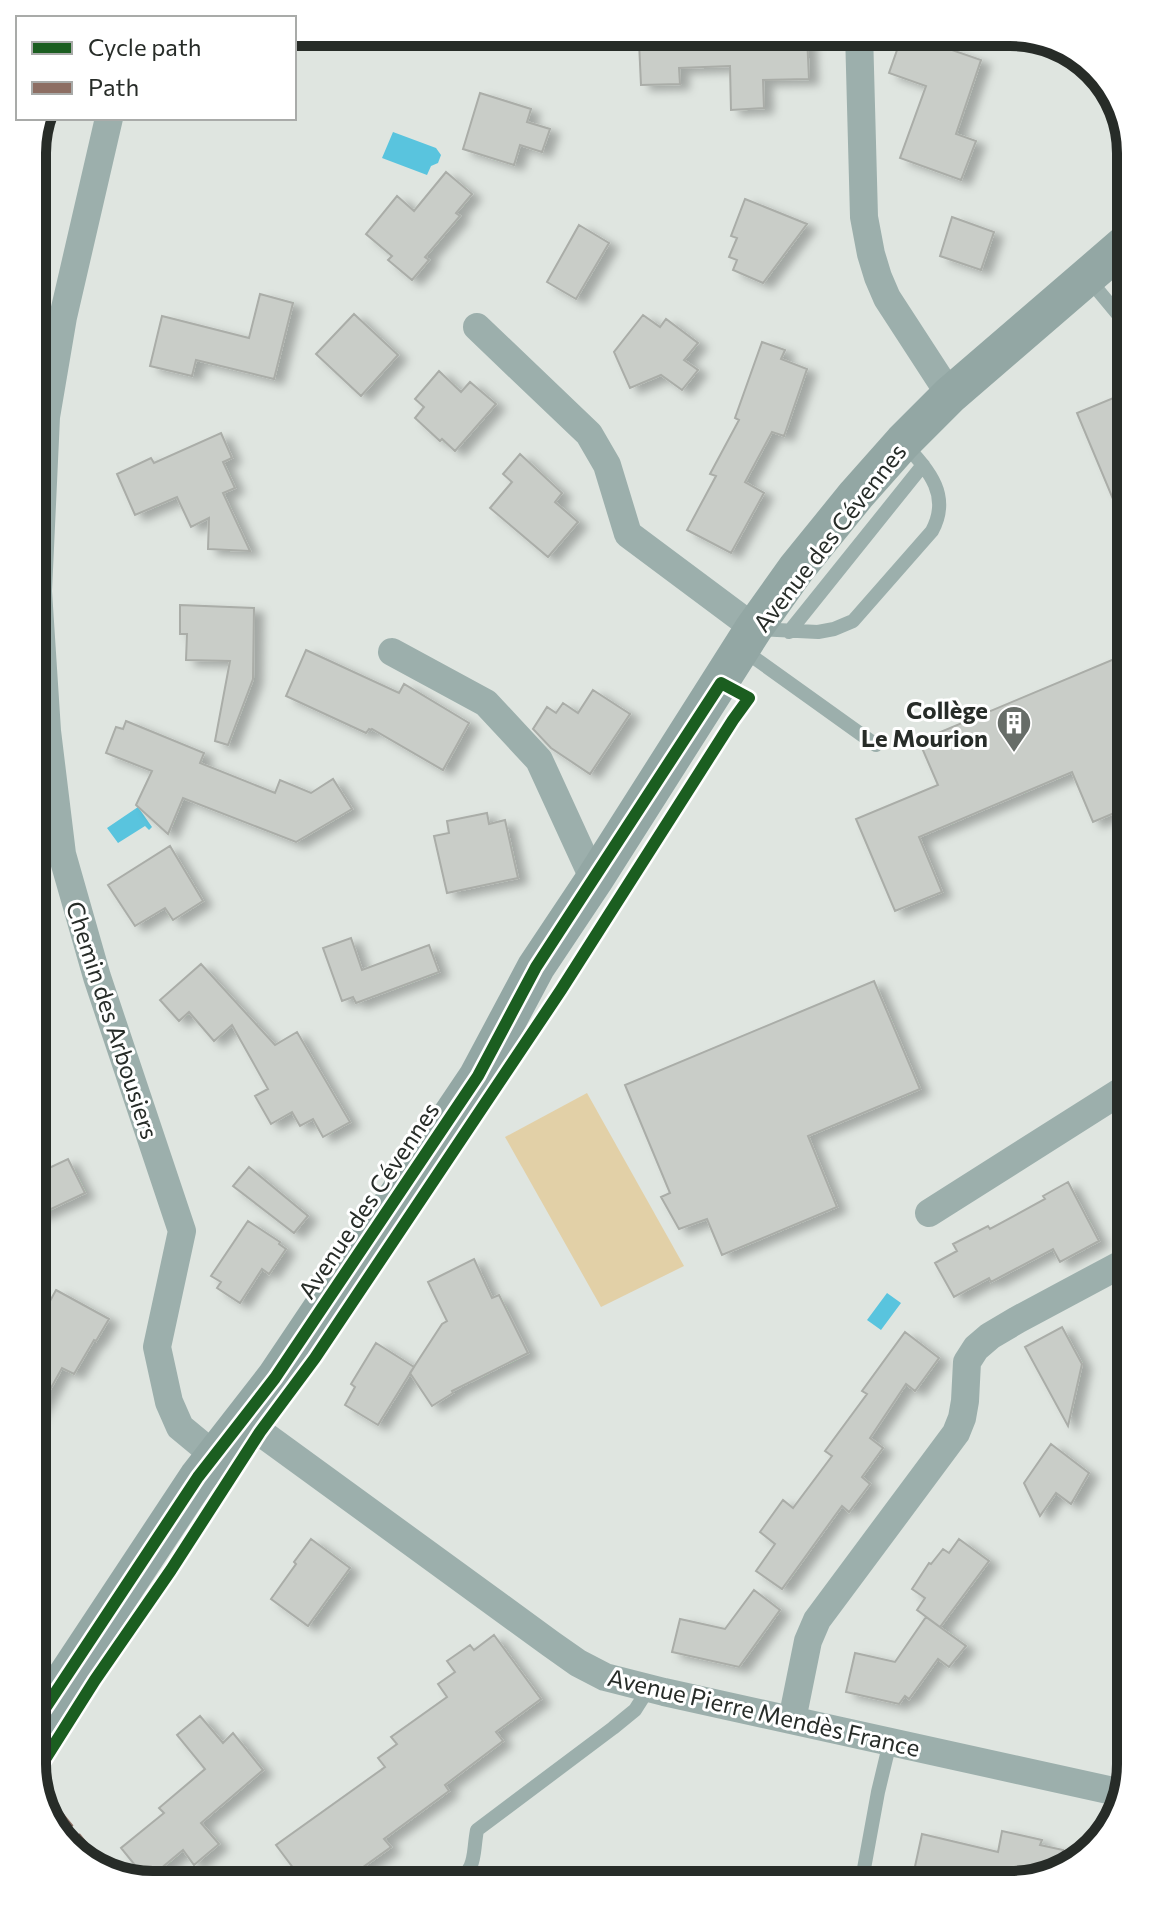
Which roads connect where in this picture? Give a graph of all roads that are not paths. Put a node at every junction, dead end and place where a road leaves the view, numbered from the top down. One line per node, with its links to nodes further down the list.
1 (859, 46): 7 (street)
2 (109, 120): 8 (street, Chemin des Arbousiers)
3 (1117, 251): 4 (street, Avenue des Cévennes)
4 (1087, 276): 5 (lane); 7 (street, Avenue des Cévennes)
5 (1117, 313)
6 (477, 327): 10 (street)
7 (950, 395): 9 (street, Avenue des Cévennes)
8 (46, 417)
9 (913, 453): 10 (street, Avenue des Cévennes); 10 (lane)
10 (762, 636): 13 (lane); 14 (street, Avenue des Cévennes)
11 (392, 652): 14 (street)
12 (46, 715): 19 (street, Chemin des Arbousiers)
13 (876, 745)
14 (594, 880): 18 (street, Avenue des Cévennes)
15 (1117, 1094): 16 (street)
16 (929, 1213)
17 (1117, 1267): 22 (street)
18 (242, 1422): 19 (street, Avenue des Cévennes); 20 (street, Avenue Pierre Mendès France)
19 (215, 1456): 21 (street, Avenue des Cévennes)
20 (649, 1688): 22 (street, Avenue Pierre Mendès France); 25 (lane)
21 (46, 1707)
22 (792, 1720): 23 (street, Avenue Pierre Mendès France)
23 (890, 1742): 24 (street, Avenue Pierre Mendès France); 26 (lane)
24 (1113, 1791)
25 (468, 1871)
26 (864, 1871)

